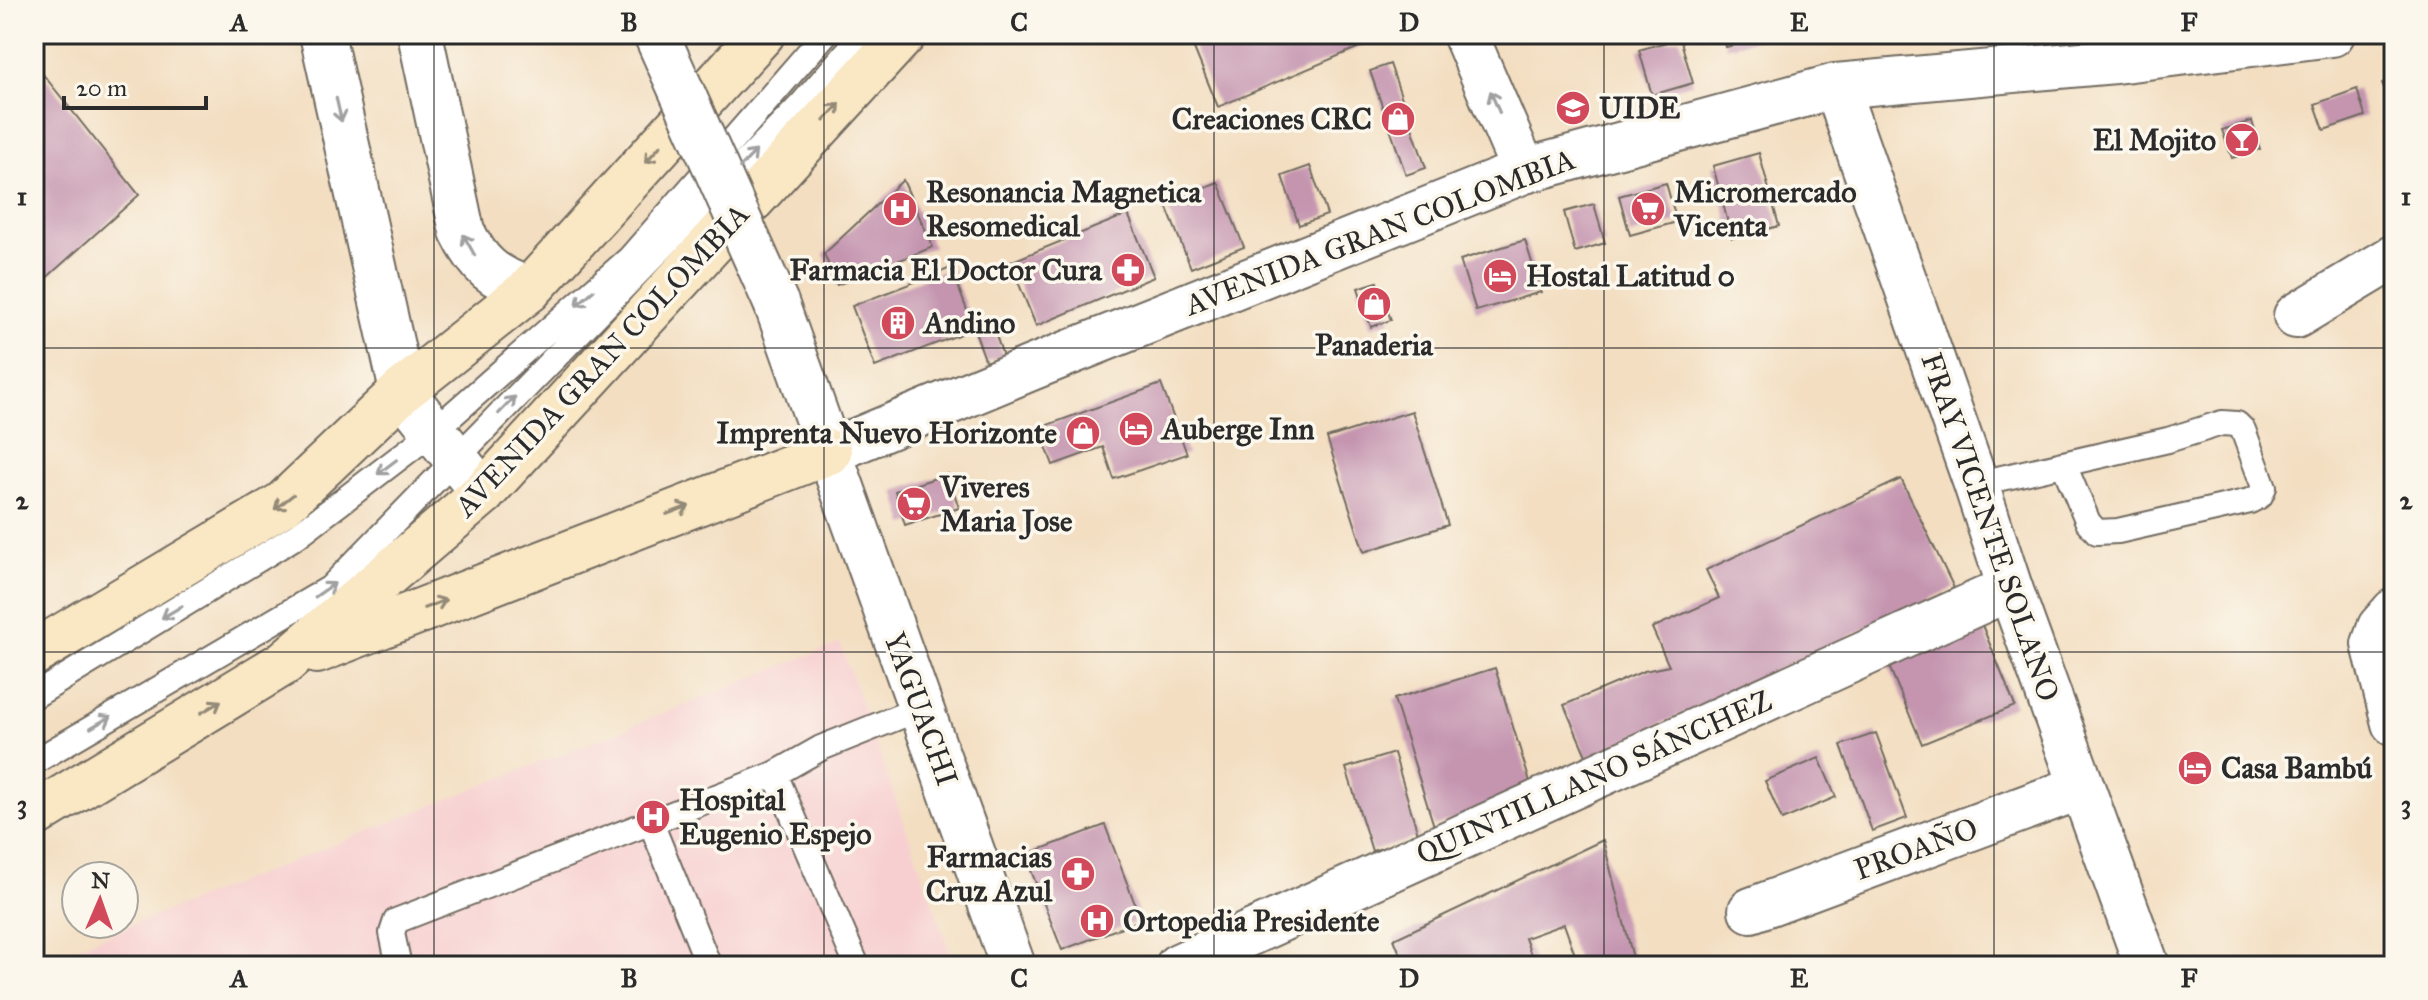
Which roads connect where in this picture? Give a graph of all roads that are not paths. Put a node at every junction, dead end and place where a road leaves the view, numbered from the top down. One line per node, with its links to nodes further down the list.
1 (322, 34): 15 (street, one-way to 15)
2 (420, 34): 13 (street, one-way to 2)
3 (656, 34): 17 (street, YAGUACHI, bridge)
4 (762, 34): 13 (main road, one-way to 13)
5 (825, 34): 16 (lane, one-way to 16)
6 (863, 34): 16 (lane, one-way to 6)
7 (904, 34): 20 (main road, AVENIDA GRAN COLOMBIA, one-way to 7)
8 (1465, 34): 11 (street, one-way to 8)
9 (2332, 34): 10 (street, AVENIDA GRAN COLOMBIA)
10 (1836, 86): 11 (street, AVENIDA GRAN COLOMBIA); 19 (street, FRAY VICENTE SOLANO)
11 (1524, 171): 17 (street, AVENIDA GRAN COLOMBIA)
12 (2394, 257): 14 (street)
13 (529, 290): 15 (main road)
14 (2296, 316)
15 (402, 391): 16 (street); 23 (main road, one-way to 23)
16 (445, 445): 20 (street); 25 (lane, one-way to 25); 28 (lane, one-way to 16)
17 (829, 452): 24 (main road, one-way to 17); 26 (street, YAGUACHI)
18 (2064, 465): 18 (lane); 19 (lane)
19 (1976, 484): 21 (street, FRAY VICENTE SOLANO)
20 (483, 493): 24 (main road, AVENIDA GRAN COLOMBIA)
21 (2010, 588): 30 (street, FRAY VICENTE SOLANO); 38 (street, QUINTILLANO SÁNCHEZ)
22 (2394, 611): 27 (street)
23 (34, 653)
24 (284, 663): 31 (main road, AVENIDA GRAN COLOMBIA, one-way to 24)
25 (34, 696)
26 (921, 708): 29 (lane); 37 (street, YAGUACHI)
27 (2394, 723)
28 (34, 762)
29 (775, 774): 32 (lane); 36 (lane)
30 (2081, 787): 33 (street, PROAÑO); 39 (street, FRAY VICENTE SOLANO)
31 (34, 815)
32 (651, 823): 34 (lane); 35 (lane)
33 (1751, 910)
34 (399, 966)
35 (709, 966)
36 (857, 966)
37 (1013, 966)
38 (1178, 966)
39 (2147, 966)

